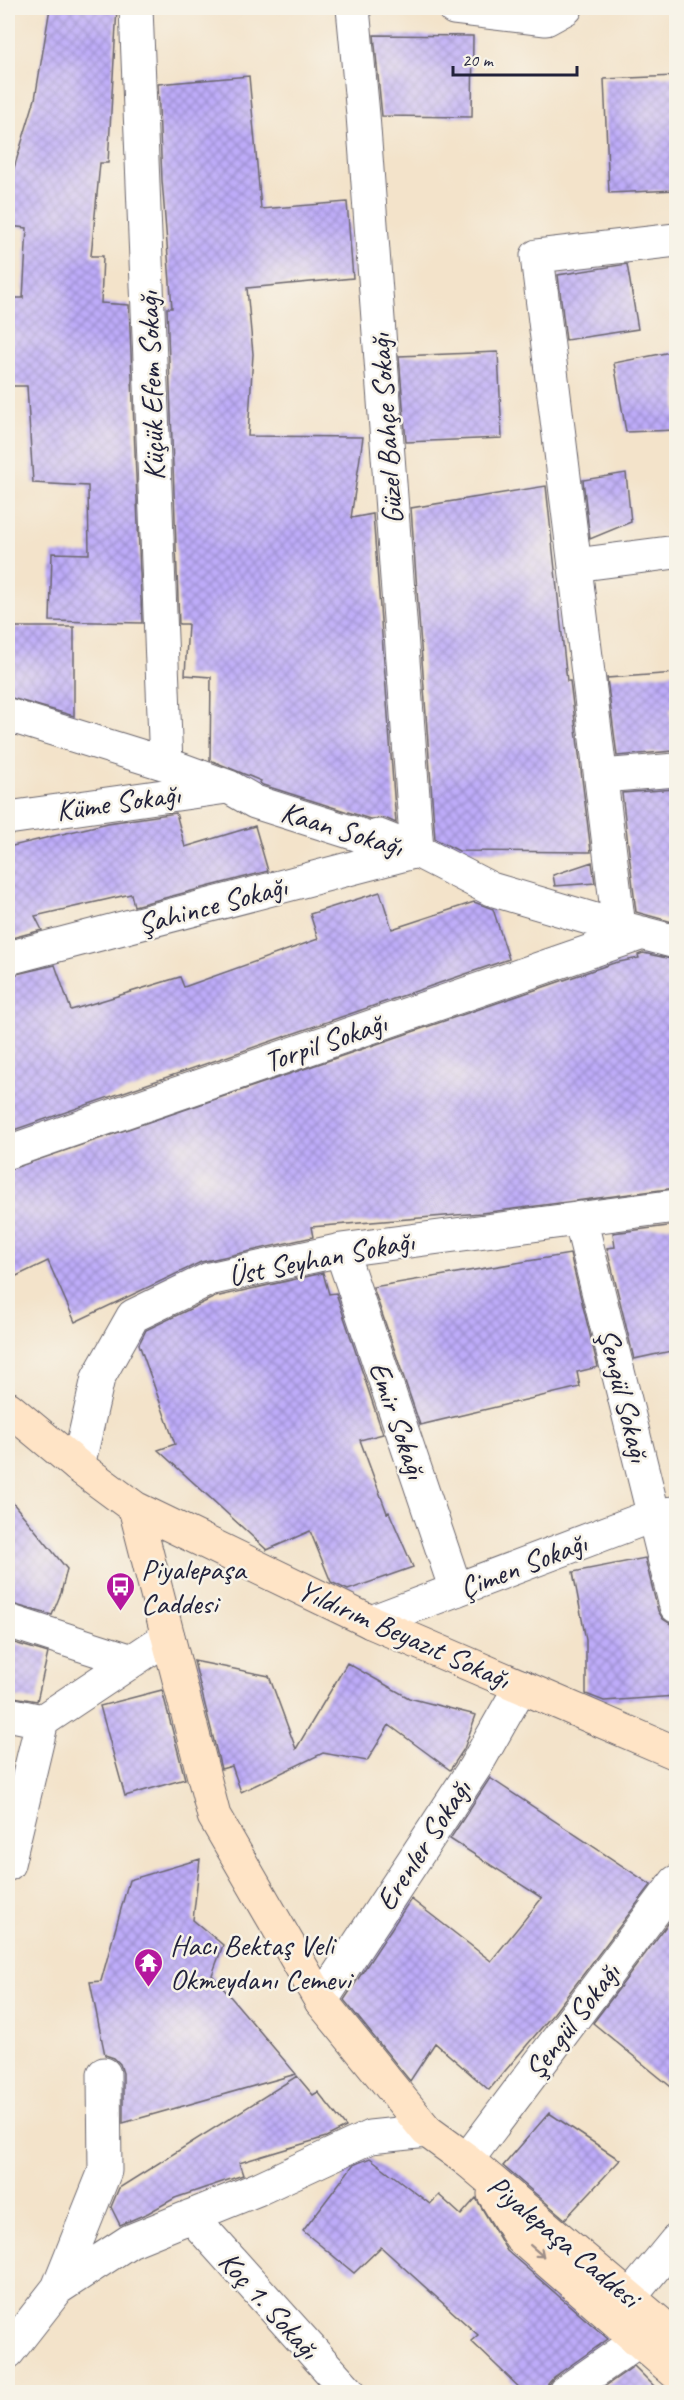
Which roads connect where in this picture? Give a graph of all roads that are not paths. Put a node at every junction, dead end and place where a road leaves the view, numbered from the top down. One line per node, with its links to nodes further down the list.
1 (136, 8): 9 (street, Küçük Efem Sokağı)
2 (352, 8): 14 (street, Güzel Bahçe Sokağı)
3 (454, 8): 4 (street)
4 (566, 8)
5 (676, 240): 7 (street)
6 (676, 552): 7 (street)
7 (575, 565): 11 (street)
8 (8, 715): 9 (street, Kaan Sokağı)
9 (166, 764): 12 (street, Kaan Sokağı)
10 (676, 770): 11 (street)
11 (600, 776): 15 (street)
12 (229, 787): 13 (street, Küme Sokağı); 14 (street, Kaan Sokağı)
13 (8, 818)
14 (417, 851): 15 (street, Kaan Sokağı); 17 (street, Şahince Sokağı)
15 (631, 930): 16 (street, Kaan Sokağı); 18 (street, Torpil Sokağı)
16 (676, 942)
17 (8, 958)
18 (8, 1152)
19 (676, 1206): 20 (street, Üst Seyhan Sokağı)
20 (580, 1218): 21 (street, Üst Seyhan Sokağı); 25 (street, Şengül Sokağı)
21 (341, 1250): 23 (street, Üst Seyhan Sokağı); 26 (street, Emir Sokağı)
22 (8, 1408): 23 (street)
23 (78, 1466): 24 (street)
24 (135, 1508): 29 (street, Yıldırım Beyazıt Sokağı); 30 (street, Piyalepaşa Caddesi)
25 (665, 1514): 26 (street, Çimen Sokağı); 27 (street, Şengül Sokağı)
26 (456, 1590): 29 (street, Çimen Sokağı)
27 (676, 1606)
28 (8, 1621): 31 (street)
29 (371, 1622): 32 (street, Yıldırım Beyazıt Sokağı)
30 (168, 1637): 31 (street); 38 (street, Piyalepaşa Caddesi)
31 (132, 1661): 34 (street)
32 (521, 1686): 35 (street, Yıldırım Beyazıt Sokağı); 38 (street, Erenler Sokağı)
33 (8, 1714): 34 (street)
34 (42, 1721): 36 (street)
35 (676, 1753)
36 (8, 1864)
37 (676, 1882): 41 (street, Şengül Sokağı)
38 (321, 2001): 40 (street, Piyalepaşa Caddesi)
39 (104, 2074): 44 (street)
40 (427, 2131): 41 (street, Piyalepaşa Caddesi); 42 (street)
41 (473, 2165): 45 (street, Piyalepaşa Caddesi); 46 (street, Piyalepaşa Caddesi, one-way to 46)
42 (191, 2216): 44 (street); 49 (street, Koç 1. Sokağı)
43 (676, 2241): 45 (street)
44 (58, 2288): 47 (street)
45 (630, 2297): 46 (street, Piyalepaşa Caddesi)
46 (659, 2333): 48 (street, Piyalepaşa Caddesi); 50 (street)
47 (8, 2352)
48 (676, 2373)
49 (349, 2392)
50 (566, 2392)

